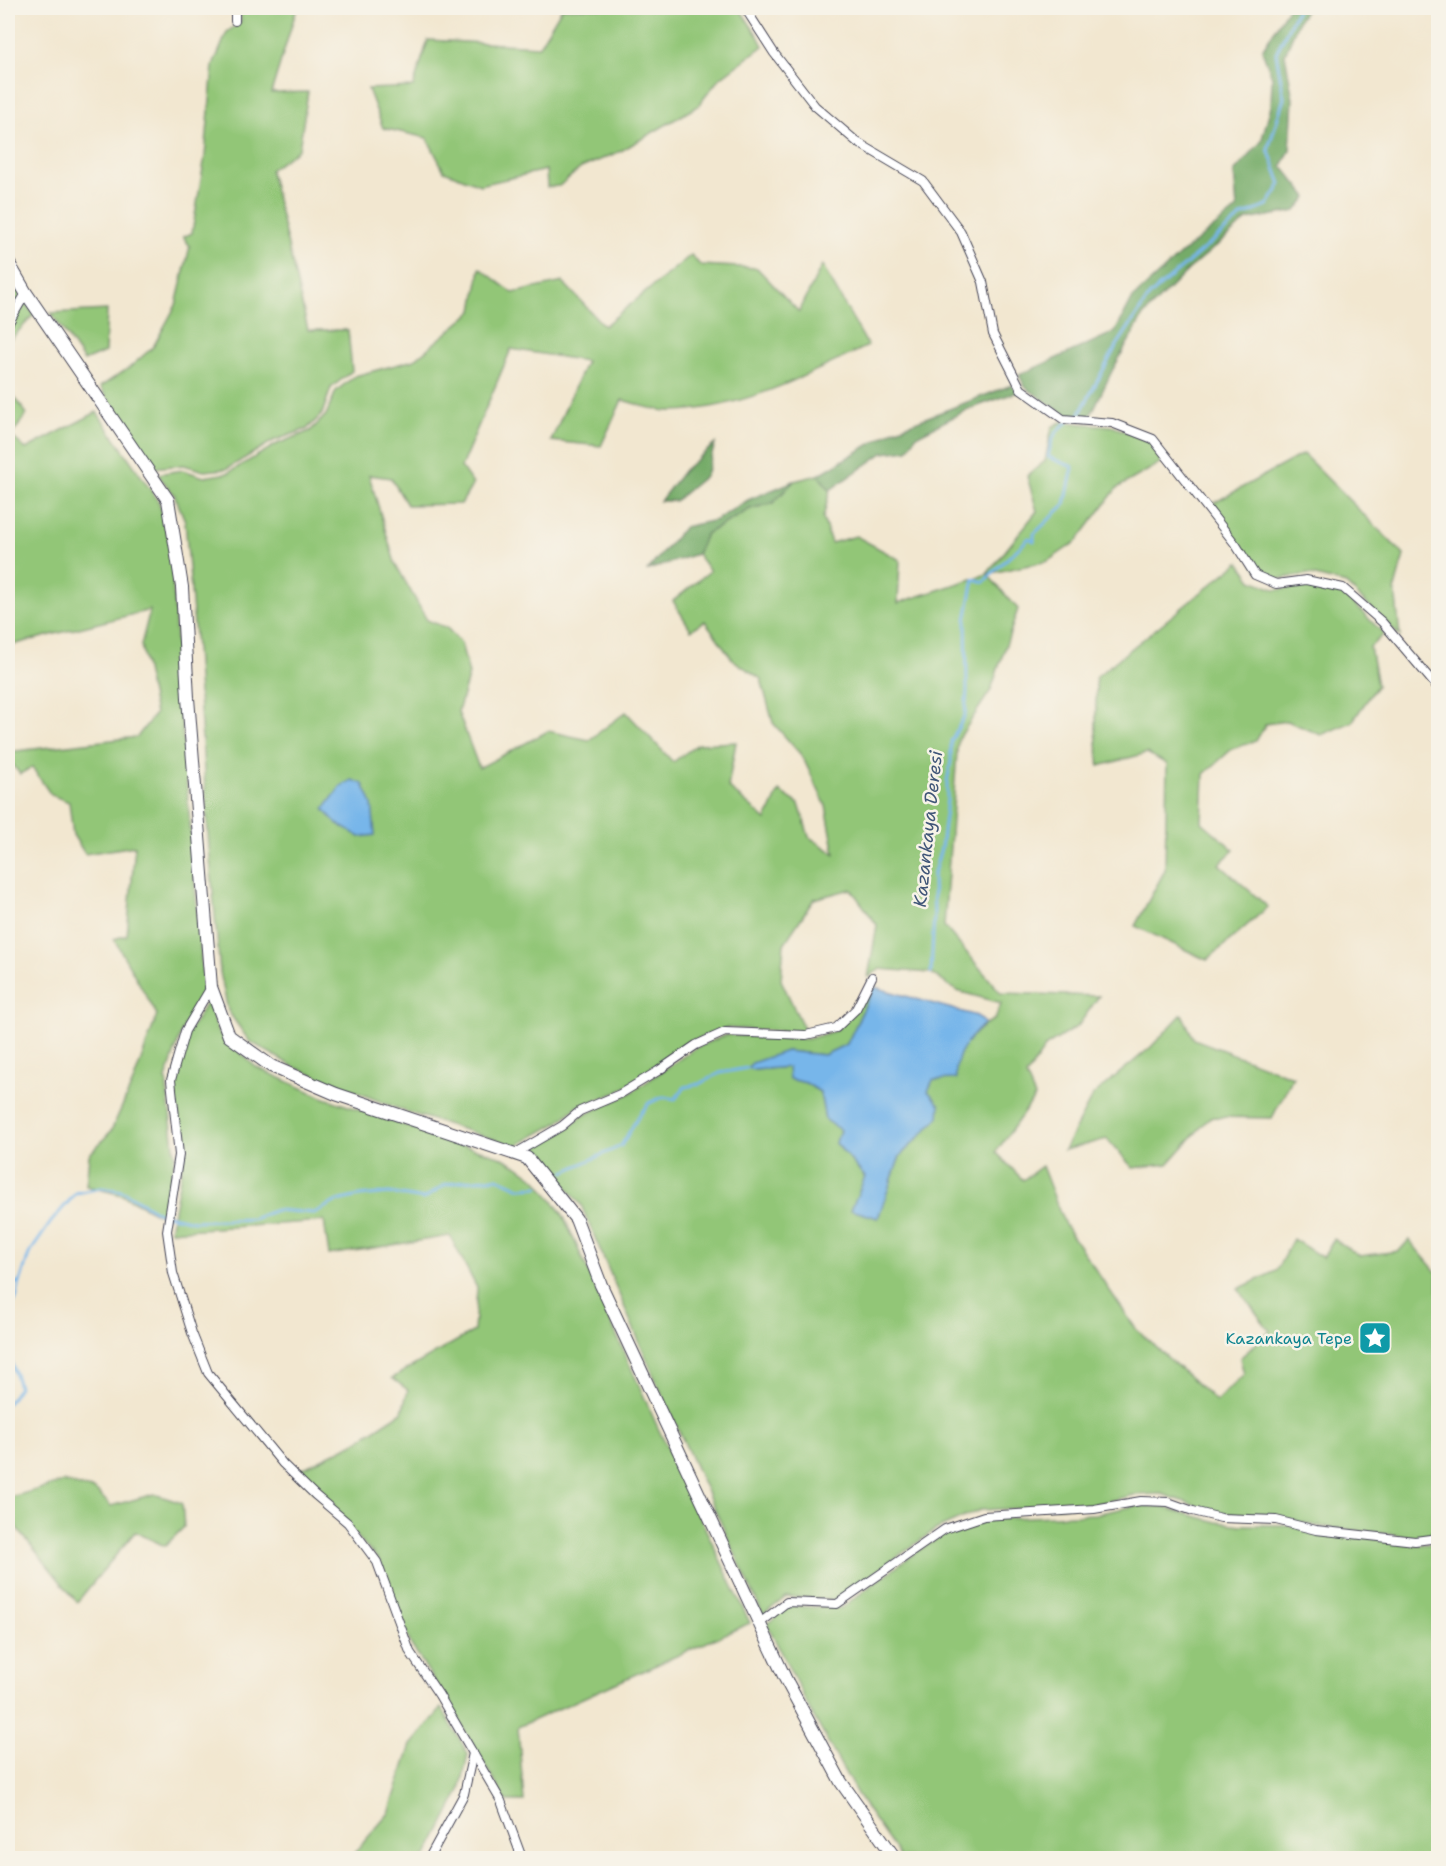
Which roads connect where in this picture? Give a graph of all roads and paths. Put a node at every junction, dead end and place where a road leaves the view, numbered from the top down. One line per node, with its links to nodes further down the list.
1 (235, 8): 3 (street)
2 (745, 8): 7 (street)
3 (235, 21)
4 (8, 262): 5 (street)
5 (26, 293): 6 (street); 9 (street)
6 (8, 324)
7 (1438, 688)
8 (872, 977): 10 (street)
9 (211, 987): 10 (street); 13 (street)
10 (514, 1154): 12 (street)
11 (1438, 1538): 12 (street)
12 (760, 1623): 16 (street)
13 (473, 1753): 14 (street); 15 (street)
14 (429, 1858)
15 (522, 1858)
16 (895, 1858)

